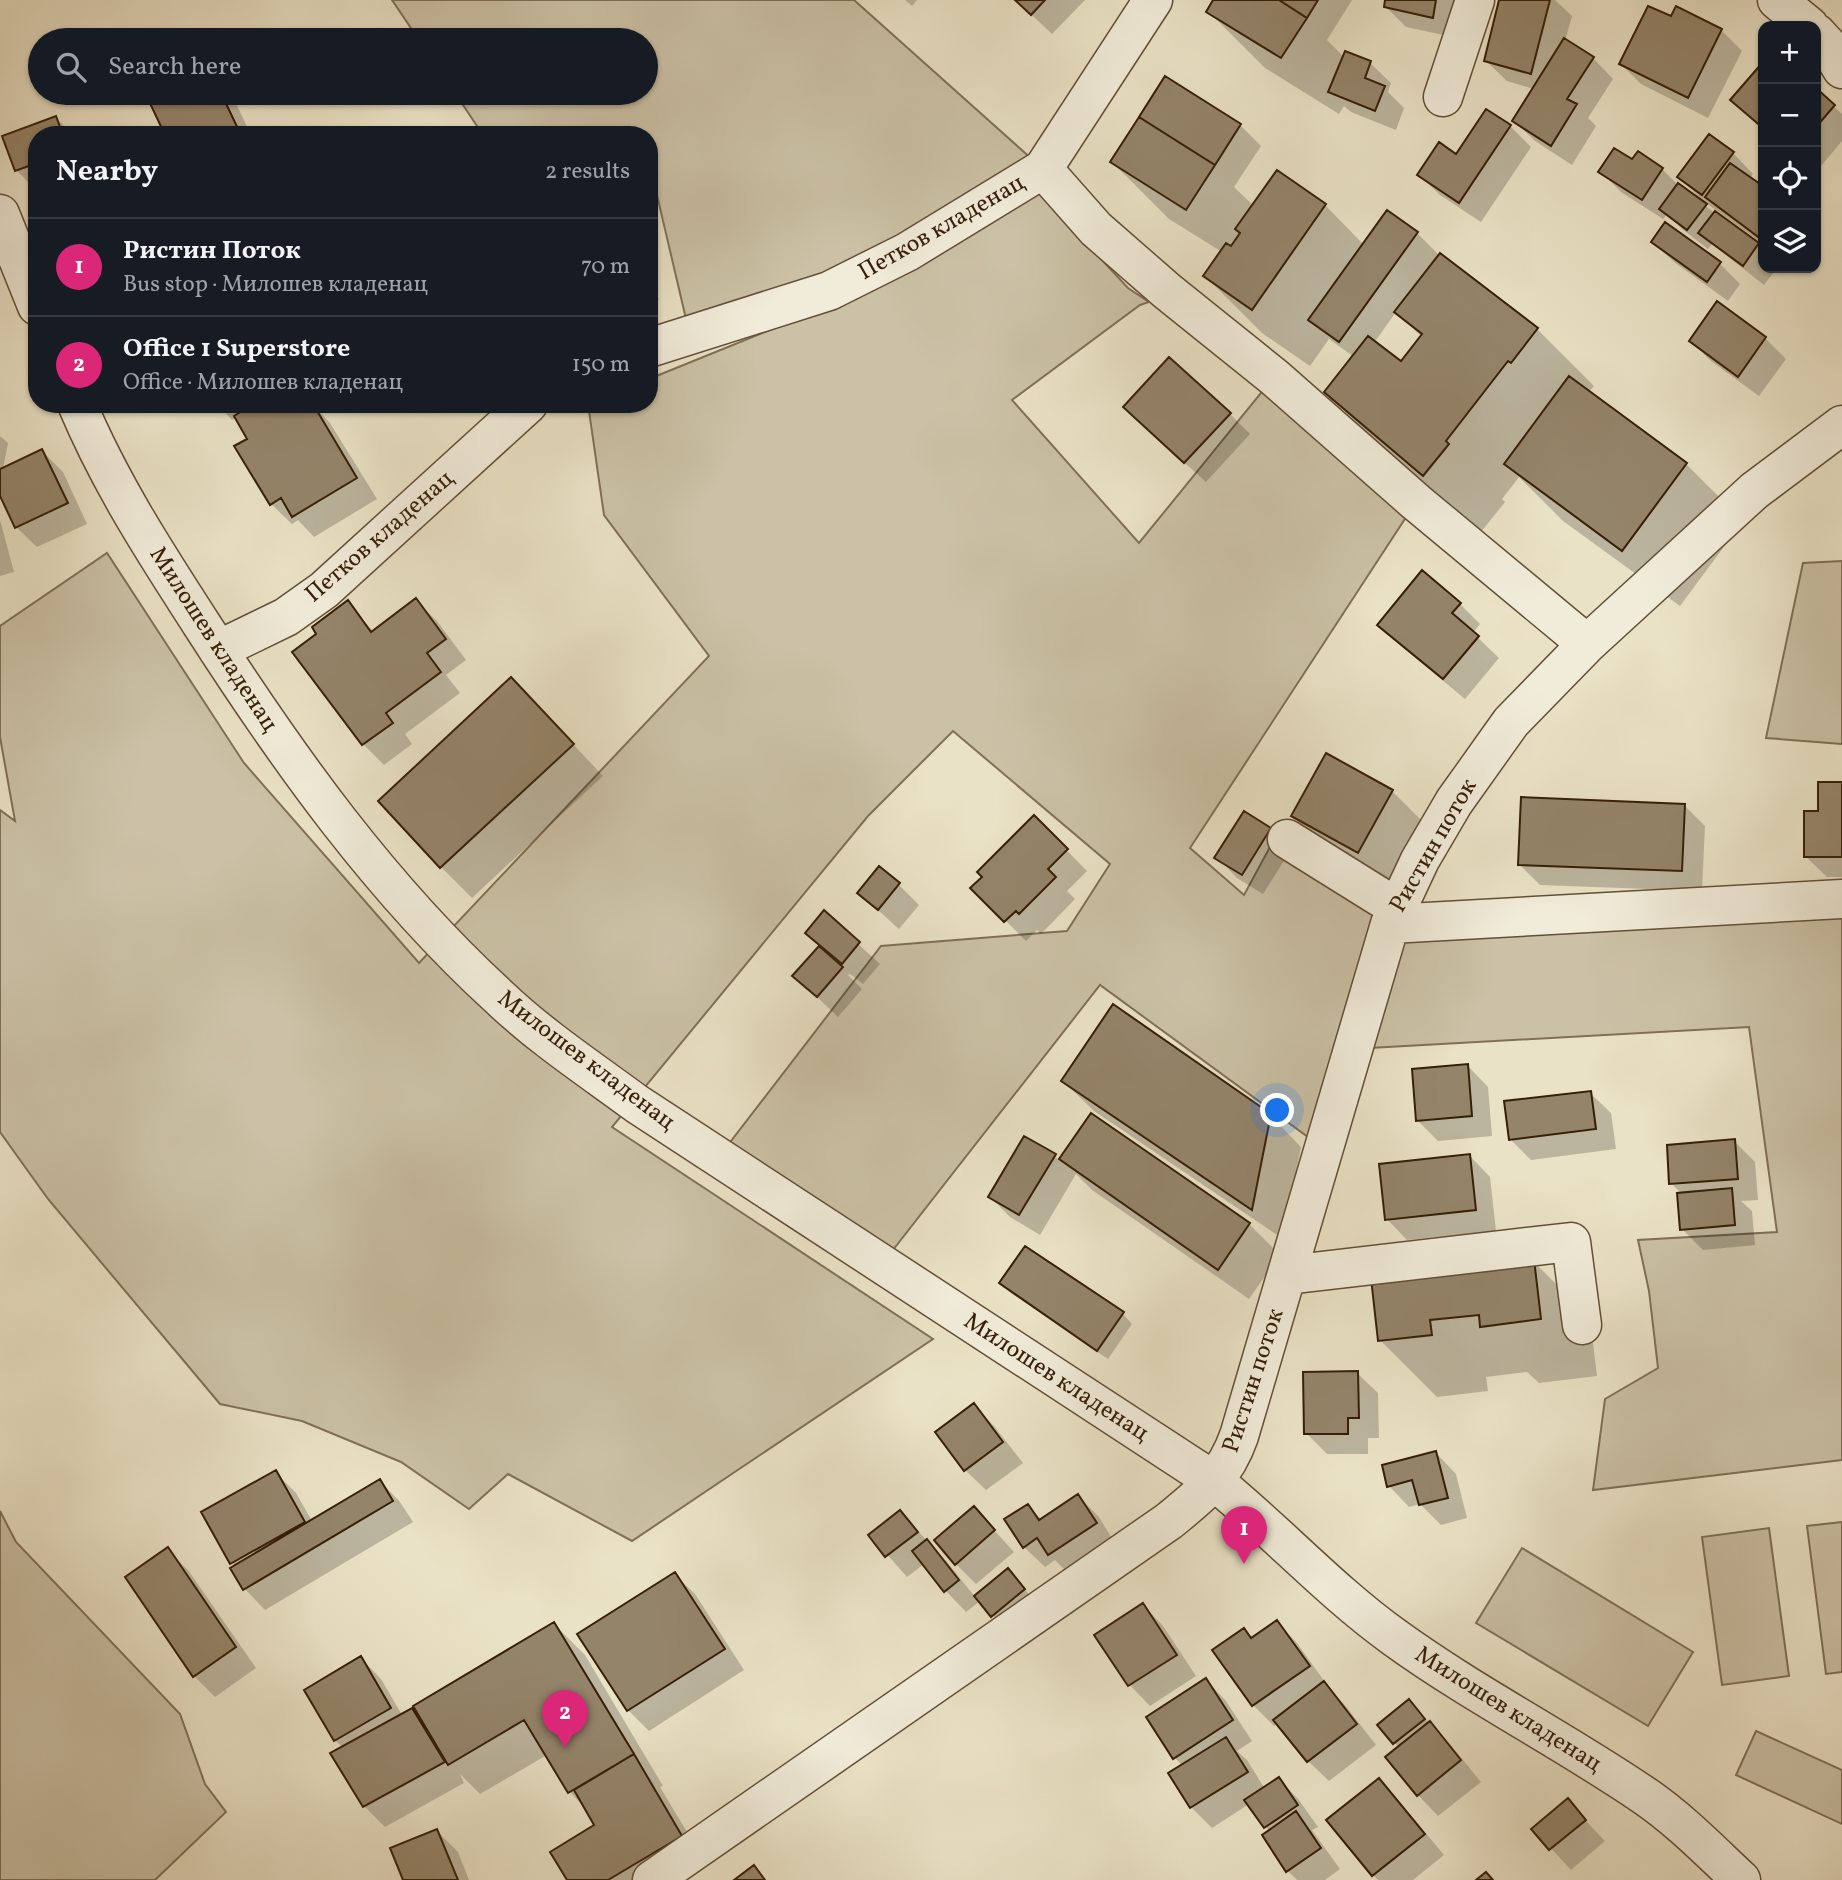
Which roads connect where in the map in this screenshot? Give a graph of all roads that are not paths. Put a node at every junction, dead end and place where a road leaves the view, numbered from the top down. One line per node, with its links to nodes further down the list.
1 (1153, 0): 8 (street, Петков кладенац)
2 (1475, 0): 7 (street)
3 (1777, 0): 4 (street)
4 (1803, 21)
5 (1821, 38): 6 (street)
6 (1842, 69)
7 (1443, 97)
8 (1043, 169): 11 (street, Петков кладенац); 15 (street)
9 (0, 214): 10 (street)
10 (28, 284)
11 (658, 345)
12 (81, 413): 16 (street, Милошев кладенац)
13 (518, 413): 16 (street, Петков кладенац)
14 (1842, 425): 15 (street, Ристин поток)
15 (1587, 644): 19 (street, Ристин поток)
16 (218, 650): 22 (street, Милошев кладенац)
17 (1287, 839): 19 (street)
18 (1842, 899): 19 (street)
19 (1393, 916): 20 (street, Ристин поток)
20 (1287, 1275): 21 (street); 22 (street, Ристин поток)
21 (1582, 1325)
22 (1214, 1481): 23 (street); 24 (street, Милошев кладенац)
23 (652, 1880)
24 (1741, 1880)

